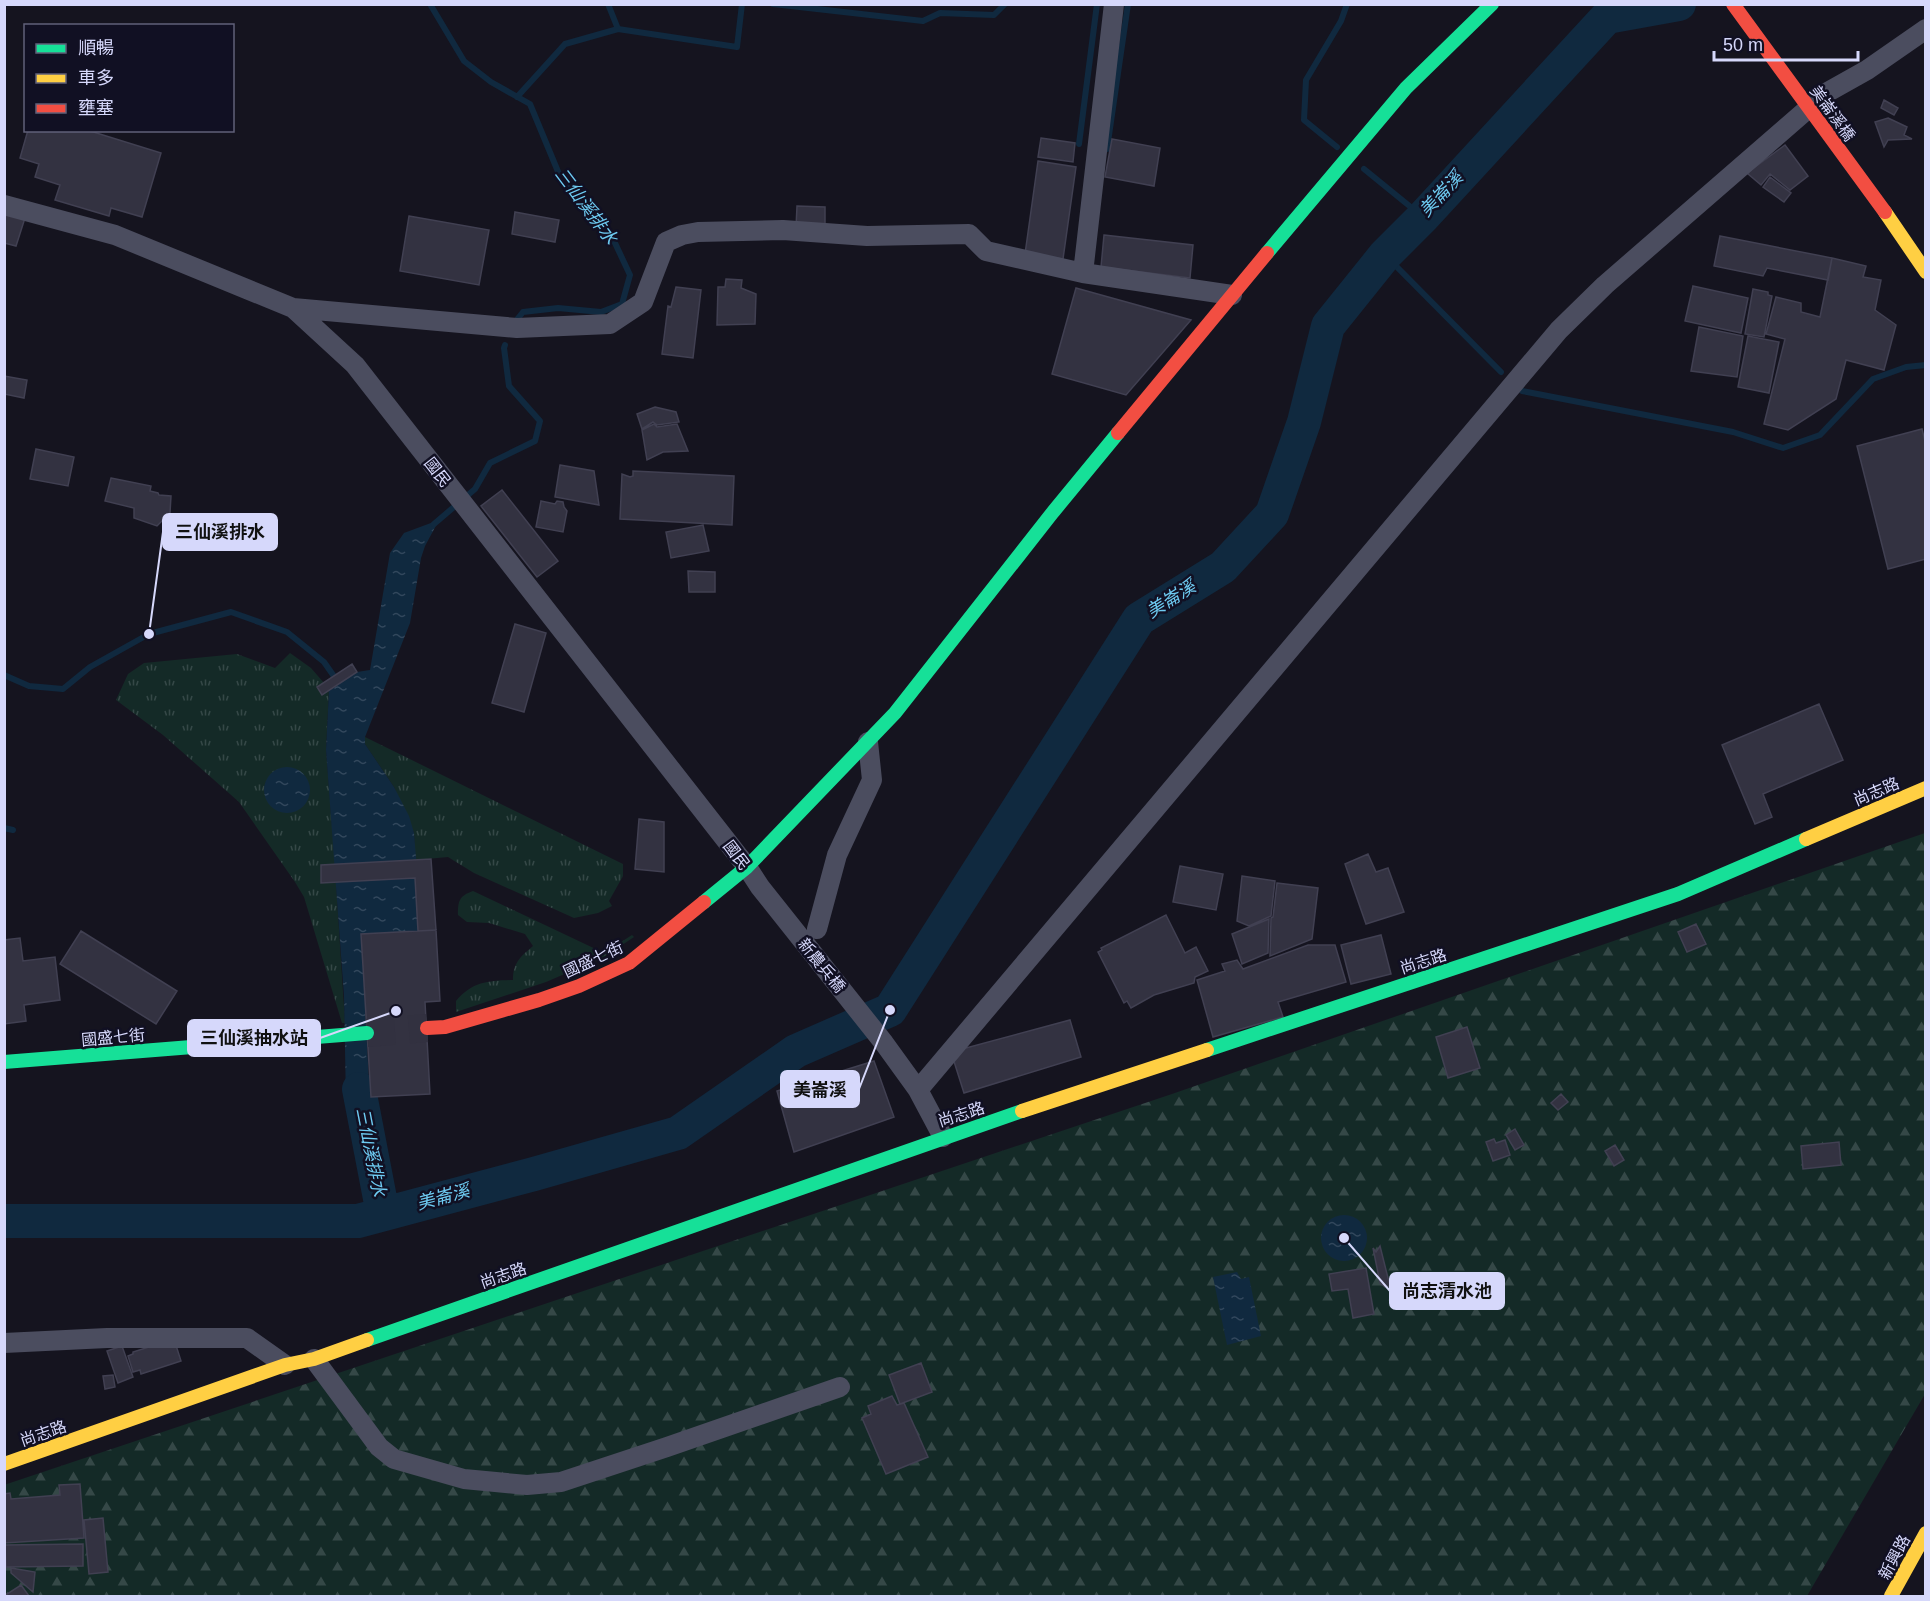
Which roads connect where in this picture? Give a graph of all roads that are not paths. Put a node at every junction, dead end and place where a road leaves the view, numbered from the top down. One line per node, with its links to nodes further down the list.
1 (1114, 4): 7 (street)
2 (1492, 4): 8 (street, 國盛七街)
3 (1733, 4): 6 (street, 美崙溪橋, bridge)
4 (1926, 29): 18 (street)
5 (4, 205): 9 (street, 國民)
6 (1926, 272)
7 (1083, 273): 8 (street); 9 (street)
8 (1232, 295): 10 (street, 國盛七街)
9 (292, 308): 12 (street, 國民)
10 (868, 742): 12 (street, 國盛七街); 14 (street)
11 (1926, 788): 19 (street, 尚志路)
12 (747, 867): 13 (street, 國民); 15 (street, 國盛七街)
13 (760, 887): 18 (street, 新農兵橋)
14 (817, 929)
15 (427, 1028)
16 (367, 1033): 17 (street, 國盛七街)
17 (4, 1062)
18 (918, 1090): 19 (street, 新農兵橋)
19 (943, 1137): 21 (street, 尚志路)
20 (4, 1343): 22 (street)
21 (314, 1359): 22 (street, 尚志路); 23 (street)
22 (285, 1365): 24 (street, 尚志路)
23 (840, 1387)
24 (4, 1464)
25 (1926, 1533): 26 (street, 新興路)
26 (1891, 1596)

